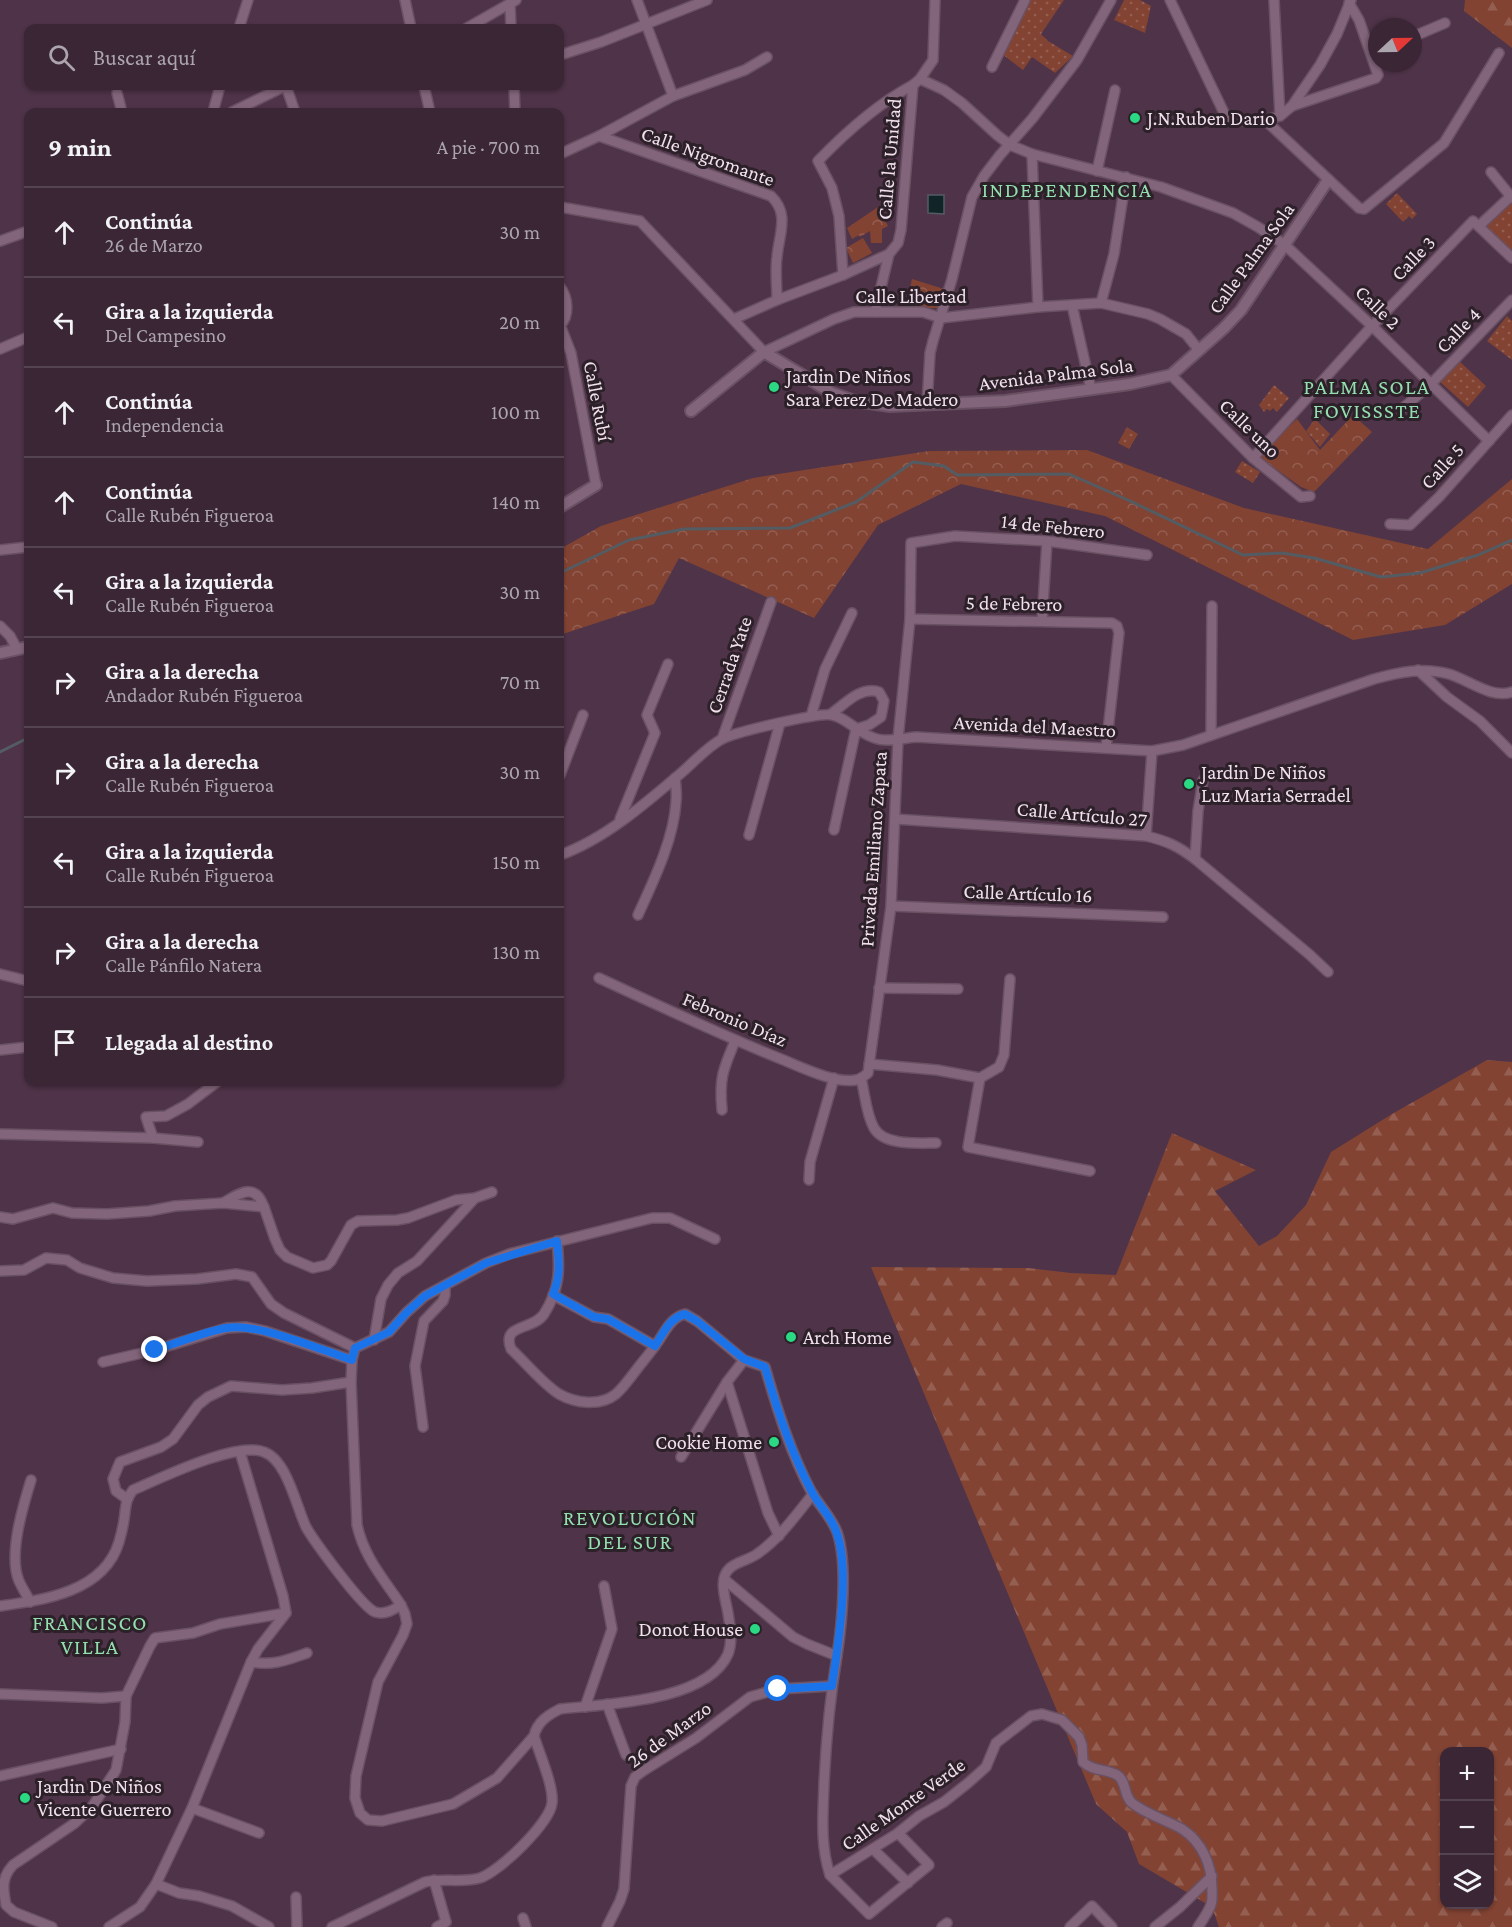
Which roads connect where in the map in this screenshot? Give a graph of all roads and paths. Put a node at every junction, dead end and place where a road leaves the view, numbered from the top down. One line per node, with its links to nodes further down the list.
1 (248, 0): 13 (street)
2 (405, 0): 14 (street)
3 (637, 0): 17 (street)
4 (707, 0): 17 (street)
5 (935, 0): 25 (street, Calle la Unidad)
6 (1025, 0): 23 (street)
7 (1110, 0): 44 (street)
8 (1170, 0): 42 (street)
9 (1274, 0): 41 (street)
10 (513, 2): 15 (street); 16 (street)
11 (1350, 2): 19 (street); 34 (street)
12 (1445, 23): 18 (street)
13 (240, 24)
14 (410, 24)
15 (474, 24)
16 (511, 24)
17 (645, 25): 21 (street); 33 (street)
18 (1422, 33)
19 (1368, 39)
20 (1499, 53): 50 (street)
21 (564, 54)
22 (766, 57): 33 (street)
23 (992, 68)
24 (1377, 72): 34 (street)
25 (917, 82): 44 (street); 57 (street, Calle la Unidad); 59 (street)
26 (219, 90): 36 (street)
27 (278, 90): 37 (street)
28 (287, 90): 38 (street)
29 (425, 90): 39 (street)
30 (514, 90): 40 (street)
31 (1115, 90): 47 (street)
32 (117, 93): 35 (street)
33 (673, 96): 43 (street)
34 (1292, 106): 41 (street)
35 (121, 108)
36 (214, 108)
37 (240, 108)
38 (294, 108)
39 (429, 108)
40 (515, 108)
41 (1280, 116): 42 (street)
42 (1264, 120): 50 (street)
43 (599, 136): 45 (street); 61 (street, Calle Nigromante)
44 (1010, 145): 46 (street, Calle 2); 67 (street)
45 (564, 152)
46 (1032, 154): 47 (street, Calle 2); 65 (street)
47 (1097, 171): 49 (street, Calle 2)
48 (1491, 172): 51 (street)
49 (1126, 177): 56 (street, Calle 2); 63 (street)
50 (1328, 180): 56 (street, Calle Palma Sola)
51 (1511, 197): 53 (street, Calle 3)
52 (564, 208): 68 (street)
53 (1479, 226): 58 (street); 70 (street, Calle 3)
54 (24, 233): 55 (street)
55 (0, 242)
56 (1285, 245): 70 (street, Calle 2); 73 (street, Calle Palma Sola)
57 (889, 254): 59 (street); 66 (street, Calle la Unidad)
58 (1512, 258)
59 (843, 275): 61 (street)
60 (564, 294): 69 (street, Calle Rubí)
61 (777, 300): 68 (street)
62 (1512, 300): 77 (street, Calle 4)
63 (1101, 303): 64 (street, Calle Libertad); 73 (street, Calle Libertad)
64 (1072, 305): 65 (street, Calle Libertad); 78 (street)
65 (1038, 307): 67 (street, Calle Libertad)
66 (874, 312): 67 (street, Calle Libertad); 75 (street, Calle Libertad)
67 (941, 318): 79 (street)
68 (734, 319): 75 (street)
69 (564, 321)
70 (1372, 326): 77 (street, Calle 2); 84 (street, Calle 3)
71 (564, 335): 85 (street, Calle Rubí)
72 (24, 339): 74 (street)
73 (1198, 349): 76 (street, Calle Palma Sola)
74 (0, 350)
75 (769, 355): 79 (street, Avenida Palma Sola); 81 (street)
76 (1171, 375): 78 (street, Avenida Palma Sola); 84 (street, Calle uno)
77 (1431, 384): 80 (street, Calle 4); 83 (street, Calle 2)
78 (1091, 389): 79 (street, Avenida Palma Sola)
79 (927, 405)
80 (1403, 408)
81 (691, 411)
82 (1512, 415): 83 (street, Calle 5)
83 (1489, 441): 88 (street, Calle 5)
84 (1252, 458): 86 (street, Calle uno)
85 (596, 485): 87 (street)
86 (1310, 496)
87 (564, 505)
88 (1390, 525)
89 (1047, 541): 92 (street, 14 de Febrero); 96 (street, 14 de Febrero); 97 (street)
90 (24, 547): 91 (street)
91 (0, 550)
92 (1147, 555)
93 (771, 602): 110 (street, Cerrada Yate)
94 (1212, 606): 109 (street)
95 (852, 613): 106 (street)
96 (910, 619): 97 (street, 5 de Febrero); 111 (street, Privada Emiliano Zapata)
97 (1042, 621): 112 (street, 5 de Febrero)
98 (0, 626): 99 (street)
99 (23, 648): 100 (street)
100 (0, 653)
101 (668, 664): 119 (street)
102 (1418, 670): 103 (street, Avenida del Maestro); 109 (street, Avenida del Maestro); 114 (street)
103 (1512, 692)
104 (831, 714): 106 (street); 108 (street, Avenida del Maestro); 108 (street)
105 (583, 715): 115 (street)
106 (810, 717): 107 (street)
107 (780, 723): 110 (street); 121 (street)
108 (856, 729): 111 (street, Avenida del Maestro); 120 (street)
109 (1211, 735): 113 (street, Avenida del Maestro)
110 (722, 739): 116 (street)
111 (898, 739): 112 (street, Avenida del Maestro); 118 (street, Privada Emiliano Zapata)
112 (1106, 748): 113 (street, Avenida del Maestro)
113 (1152, 751): 122 (street)
114 (1512, 753)
115 (564, 765)
116 (675, 778): 119 (street); 126 (street)
117 (1203, 780): 124 (street)
118 (895, 819): 122 (street, Calle Artículo 27); 125 (street, Privada Emiliano Zapata)
119 (619, 822): 123 (street)
120 (834, 830)
121 (749, 835)
122 (1146, 836): 124 (street, Calle Artículo 27)
123 (564, 854)
124 (1195, 859): 128 (street, Calle Artículo 27)
125 (891, 906): 127 (street, Calle Artículo 16); 133 (street, Privada Emiliano Zapata)
126 (638, 915)
127 (1163, 917)
128 (1328, 972)
129 (0, 974): 132 (street)
130 (599, 978): 135 (street, Febronio Díaz)
131 (1010, 979): 141 (street)
132 (24, 980)
133 (879, 988): 134 (street); 138 (street, Privada Emiliano Zapata)
134 (958, 989)
135 (735, 1041): 139 (street, Febronio Díaz); 143 (street)
136 (24, 1047): 137 (street)
137 (0, 1050)
138 (869, 1064): 140 (street, Privada Emiliano Zapata); 141 (street)
139 (834, 1078): 140 (street, Febronio Díaz); 149 (street)
140 (861, 1078): 147 (street)
141 (980, 1078): 148 (street)
142 (212, 1086): 145 (street)
143 (722, 1110)
144 (0, 1134): 145 (street)
145 (153, 1138): 146 (street)
146 (198, 1142)
147 (936, 1143)
148 (1090, 1171)
149 (809, 1180)
150 (492, 1192): 151 (street)
151 (475, 1198): 153 (street); 160 (street)
152 (223, 1203): 153 (street); 153 (street); 154 (street)
153 (264, 1208)
154 (0, 1217)
155 (715, 1239): 156 (street)
156 (557, 1241): 158 (street); 159 (street)
157 (0, 1271): 162 (street)
158 (445, 1286): 160 (street); 168 (street)
159 (553, 1294): 161 (street); 161 (street)
160 (374, 1340): 162 (street)
161 (655, 1346): 163 (street)
162 (355, 1348): 164 (street)
163 (744, 1359): 167 (street); 172 (street)
164 (352, 1360): 165 (street); 166 (street)
165 (103, 1362)
166 (351, 1382): 173 (street); 178 (street)
167 (727, 1383): 170 (street); 174 (street)
168 (423, 1427)
169 (240, 1452): 173 (street); 178 (street); 180 (street)
170 (681, 1457)
171 (32, 1480): 177 (street)
172 (813, 1494): 174 (street); 182 (street)
173 (127, 1499): 177 (street)
174 (779, 1536): 175 (street)
175 (724, 1580): 182 (street); 187 (street)
176 (604, 1586): 188 (street)
177 (30, 1602): 179 (street)
178 (401, 1605): 189 (street)
179 (0, 1606)
180 (286, 1613): 183 (street); 186 (street)
181 (307, 1653): 183 (street)
182 (837, 1656): 184 (street, Calle Monte Verde)
183 (251, 1662): 193 (street)
184 (832, 1686): 197 (street, Calle Monte Verde); 209 (street, 26 de Marzo)
185 (0, 1694): 186 (street)
186 (126, 1696): 190 (street)
187 (607, 1704): 188 (street); 191 (street)
188 (585, 1707): 189 (street)
189 (534, 1736): 199 (street)
190 (121, 1749): 192 (street); 203 (street)
191 (626, 1755)
192 (0, 1776)
193 (192, 1808): 194 (street); 201 (street)
194 (259, 1833)
195 (898, 1833): 196 (street, Calle Monte Verde); 198 (street, Calle Monte Verde); 200 (street)
196 (873, 1849): 197 (street, Calle Monte Verde); 200 (street)
197 (830, 1875): 200 (street, Calle Monte Verde)
198 (1212, 1876): 212 (street); 213 (street)
199 (434, 1880): 207 (street); 208 (street)
200 (908, 1883)
201 (156, 1884): 204 (street); 205 (street)
202 (297, 1897): 206 (street)
203 (52, 1927)
204 (109, 1927)
205 (270, 1927)
206 (297, 1927)
207 (332, 1927)
208 (437, 1927)
209 (607, 1927)
210 (1071, 1927): 211 (street)
211 (1112, 1927)
212 (1155, 1927)
213 (1198, 1927)

